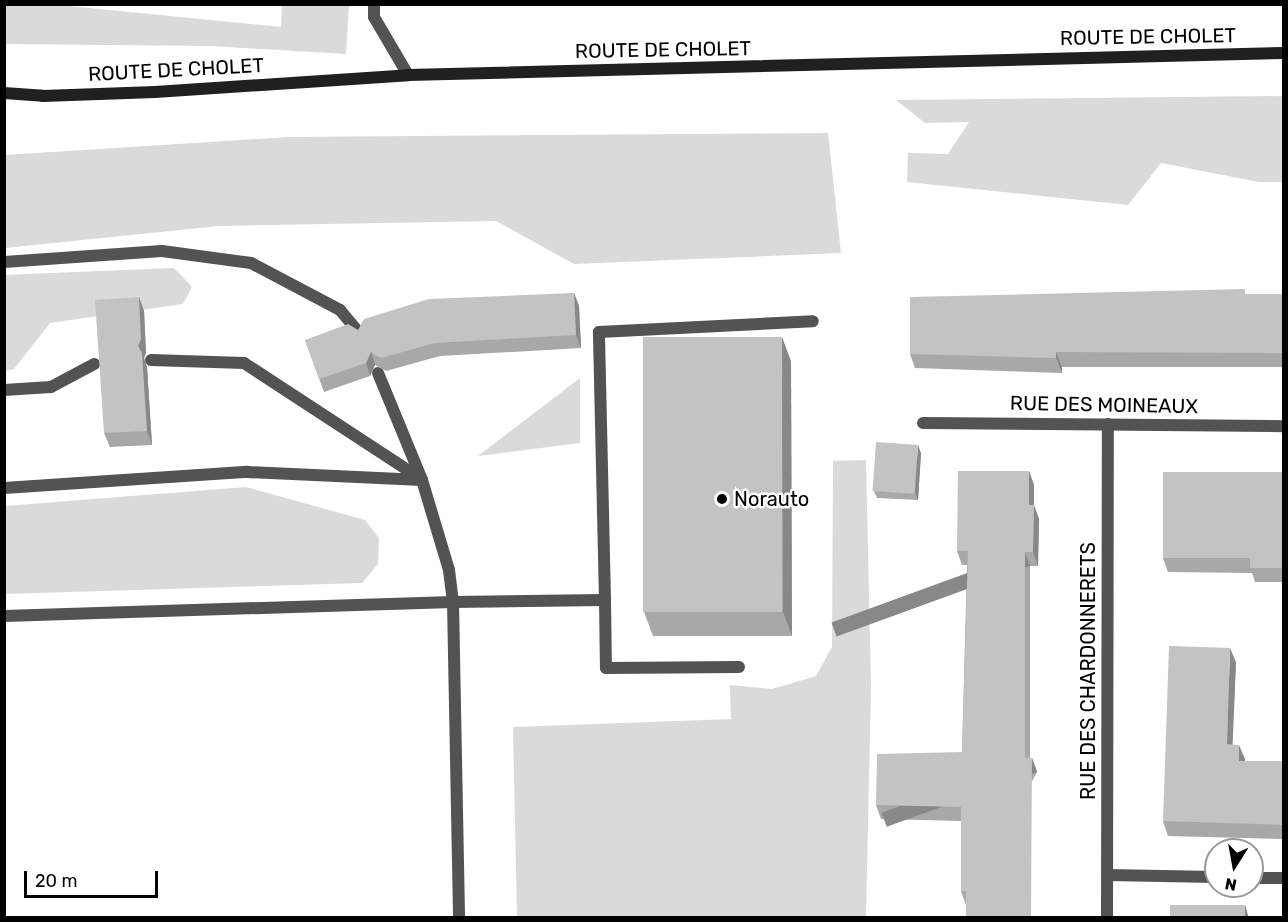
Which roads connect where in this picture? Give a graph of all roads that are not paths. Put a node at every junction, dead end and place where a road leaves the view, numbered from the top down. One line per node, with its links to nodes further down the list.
1 (374, 4): 3 (street)
2 (1284, 53): 3 (main road, ROUTE DE CHOLET)
3 (408, 75): 5 (main road, ROUTE DE CHOLET)
4 (4, 93): 5 (main road, ROUTE DE CHOLET)
5 (43, 96): 6 (main road, ROUTE DE CHOLET)
6 (4, 103)
7 (4, 262): 9 (street)
8 (813, 321): 19 (street)
9 (361, 335)
10 (151, 360): 17 (street)
11 (94, 364): 13 (street)
12 (378, 374): 17 (street)
13 (4, 390)
14 (923, 423): 15 (street, RUE DES MOINEAUX)
15 (1108, 424): 16 (street, RUE DES MOINEAUX); 23 (street, RUE DES CHARDONNERETS)
16 (1284, 426)
17 (422, 480): 18 (street); 20 (street)
18 (4, 488)
19 (605, 600): 20 (street); 22 (street)
20 (453, 602): 21 (street); 27 (street)
21 (4, 616)
22 (739, 667)
23 (1107, 875): 24 (street); 28 (street, RUE DES CHARDONNERETS)
24 (1204, 877)
25 (1264, 878): 26 (street)
26 (1284, 878)
27 (459, 918)
28 (1107, 918)

